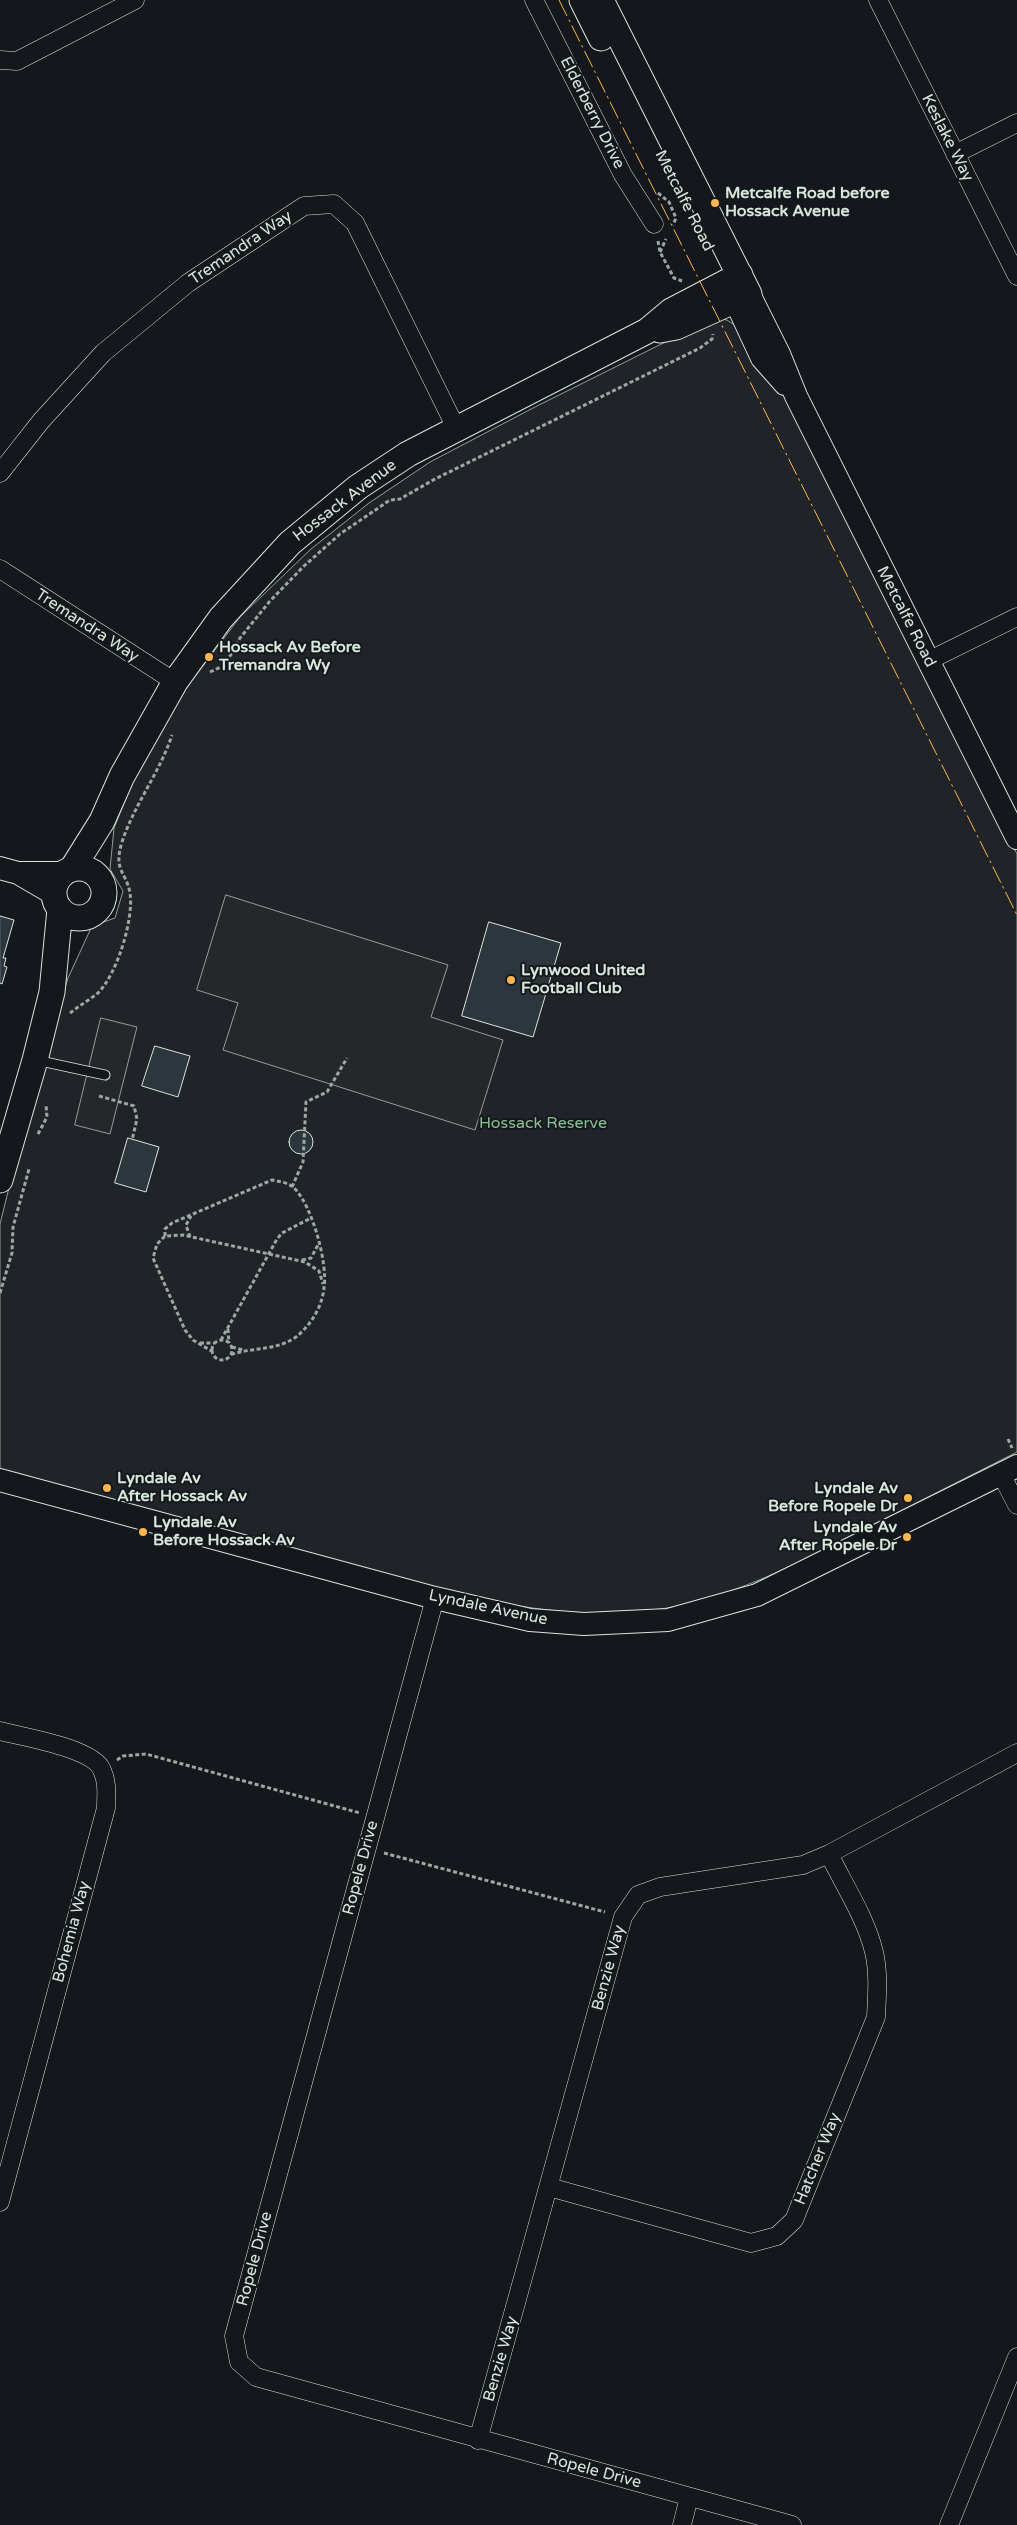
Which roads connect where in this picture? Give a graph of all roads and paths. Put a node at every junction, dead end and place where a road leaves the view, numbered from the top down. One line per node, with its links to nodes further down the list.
1 (135, 0): 6 (street)
2 (534, 0): 9 (street, Elderberry Drive)
3 (582, 0): 12 (main road, Metcalfe Road)
4 (601, 0): 12 (main road, Metcalfe Road)
5 (878, 0): 8 (street, Keslake Way)
6 (0, 60)
7 (1017, 123): 8 (street)
8 (956, 154): 11 (street, Keslake Way)
9 (654, 224)
10 (660, 252): 13 (path)
11 (1017, 276)
12 (737, 288): 13 (main road, Hossack Avenue); 18 (street, Metcalfe Road)
13 (704, 304): 14 (main road, Hossack Avenue); 19 (path)
14 (456, 428): 15 (street, Tremandra Way); 20 (main road, Hossack Avenue)
15 (0, 473)
16 (0, 569): 20 (street, Tremandra Way)
17 (1017, 617): 18 (street)
18 (928, 661): 23 (street, Metcalfe Road)
19 (204, 675)
20 (175, 682): 22 (main road, Hossack Avenue)
21 (173, 733): 27 (path)
22 (102, 821): 25 (main road, Hossack Avenue); 26 (main road, Hossack Avenue)
23 (1017, 838)
24 (9, 871): 26 (street)
25 (96, 875): 26 (main road); 26 (main road, Hossack Avenue)
26 (66, 893): 29 (main road, Hossack Avenue)
27 (65, 1020)
28 (346, 1058): 37 (path)
29 (35, 1060): 30 (lane); 36 (main road, Hossack Avenue)
30 (104, 1075)
31 (45, 1096): 34 (path)
32 (99, 1096): 33 (path)
33 (132, 1140)
34 (36, 1143)
35 (30, 1162): 46 (path)
36 (0, 1180)
37 (292, 1187): 38 (path); 39 (path)
38 (194, 1214): 40 (path); 41 (path)
39 (311, 1218): 42 (path); 43 (path)
40 (165, 1236): 41 (path); 49 (path)
41 (190, 1237): 43 (path)
42 (320, 1241): 44 (path); 45 (path)
43 (268, 1254): 44 (path); 47 (path)
44 (299, 1260): 45 (path)
45 (324, 1289): 52 (path)
46 (0, 1293)
47 (228, 1329): 48 (path); 51 (path)
48 (221, 1340): 50 (path); 51 (path)
49 (199, 1343): 50 (path); 53 (path)
50 (215, 1343): 53 (path)
51 (231, 1345): 52 (path); 54 (path)
52 (244, 1350): 54 (path)
53 (213, 1352): 54 (path)
54 (230, 1355)
55 (1009, 1470): 57 (street); 58 (street, Lyndale Avenue)
56 (0, 1480): 58 (street, Lyndale Avenue)
57 (1017, 1505)
58 (435, 1598): 62 (street, Ropele Drive)
59 (0, 1731): 61 (street)
60 (1017, 1753): 64 (street, Benzie Way)
61 (102, 1770): 62 (path); 67 (street, Bohemia Way)
62 (375, 1816): 63 (street, Ropele Drive)
63 (367, 1848): 65 (path); 69 (street, Ropele Drive)
64 (829, 1854): 65 (street, Benzie Way); 66 (street, Hatcher Way)
65 (623, 1917): 66 (street, Benzie Way)
66 (549, 2187): 69 (street, Benzie Way)
67 (0, 2202)
68 (1017, 2356): 73 (street)
69 (478, 2440): 70 (street, Ropele Drive)
70 (689, 2497): 71 (street); 72 (street, Ropele Drive)
71 (682, 2525)
72 (792, 2525)
73 (949, 2525)

